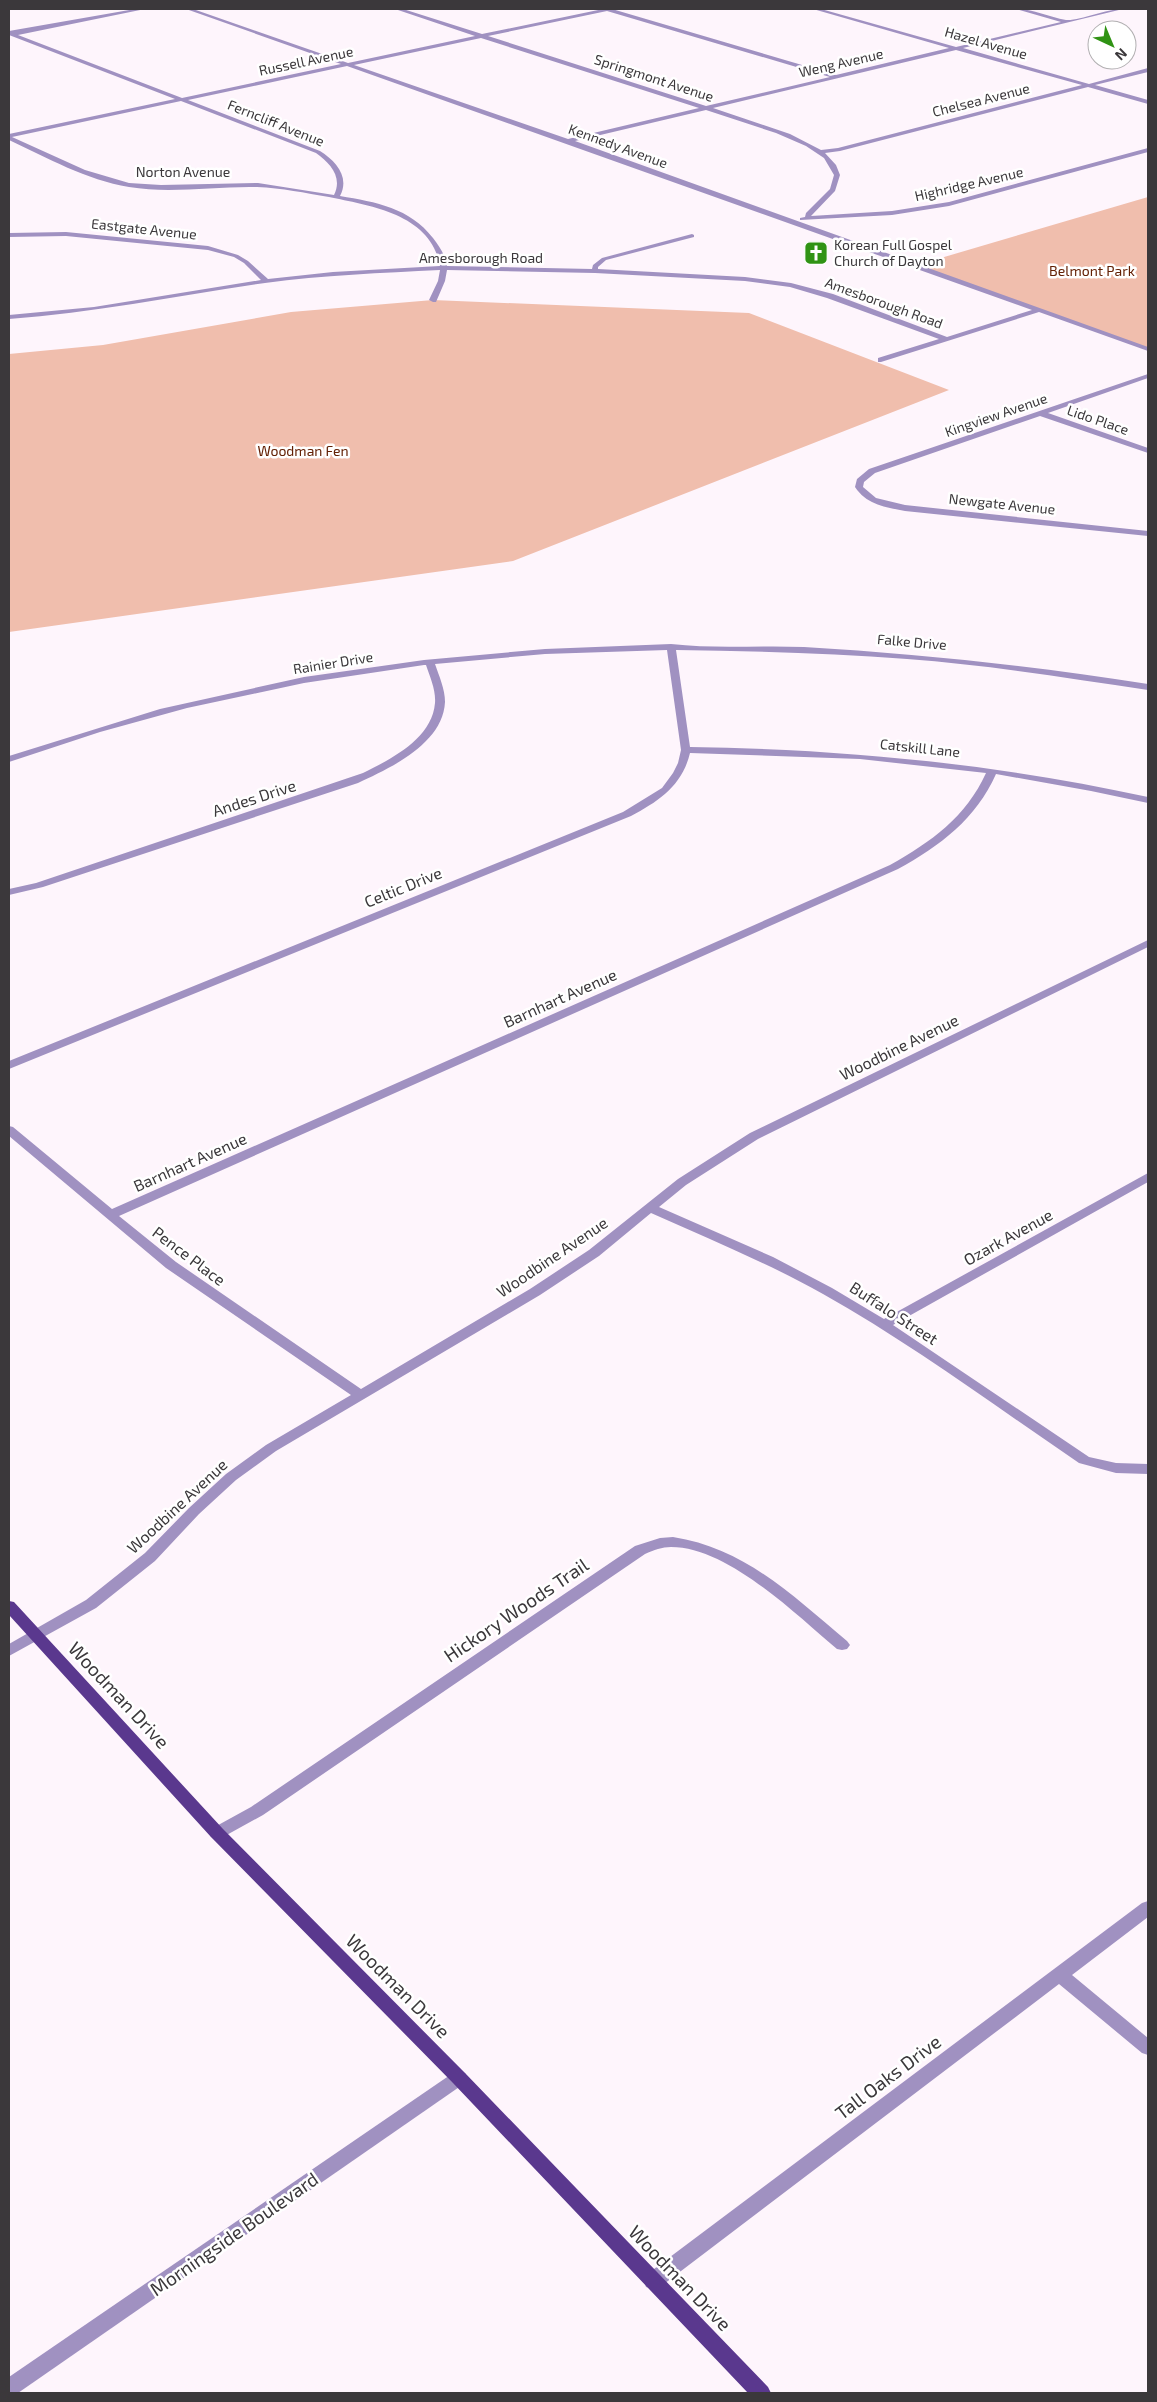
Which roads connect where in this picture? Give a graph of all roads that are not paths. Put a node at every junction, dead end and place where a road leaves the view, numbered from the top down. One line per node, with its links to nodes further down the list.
1 (142, 9): 9 (street)
2 (189, 9): 12 (street, Kennedy Avenue)
3 (398, 9): 10 (street, Springmont Avenue)
4 (608, 9): 10 (street, Russell Avenue); 14 (street)
5 (816, 9): 11 (street, Hazel Avenue)
6 (1019, 9): 8 (street)
7 (1120, 9): 8 (street, Weng Avenue)
8 (1068, 22): 11 (street, Weng Avenue)
9 (10, 34): 16 (street, Ferncliff Avenue)
10 (482, 36): 12 (street, Russell Avenue); 18 (street, Springmont Avenue)
11 (956, 48): 14 (street, Weng Avenue); 15 (street, Hazel Avenue)
12 (348, 64): 16 (street, Russell Avenue); 20 (street, Kennedy Avenue)
13 (1148, 70): 15 (street, Chelsea Avenue)
14 (836, 77): 18 (street, Weng Avenue)
15 (1089, 86): 17 (street, Hazel Avenue); 22 (street, Chelsea Avenue)
16 (182, 99): 19 (street, Russell Avenue); 23 (street, Ferncliff Avenue)
17 (1148, 102)
18 (707, 108): 20 (street, Weng Avenue); 22 (street, Springmont Avenue)
19 (9, 137): 23 (street, Norton Avenue)
20 (568, 141): 25 (street, Kennedy Avenue)
21 (1148, 150): 24 (street, Highridge Avenue)
22 (820, 152): 24 (street, Springmont Avenue)
23 (336, 197): 28 (street)
24 (808, 218): 25 (street, Highridge Avenue)
25 (793, 222): 32 (street, Kennedy Avenue)
26 (9, 235): 30 (street, Eastgate Avenue)
27 (692, 236): 29 (street)
28 (445, 268): 29 (street, Amesborough Road); 30 (street, Amesborough Road); 31 (street)
29 (595, 271): 34 (street, Amesborough Road)
30 (266, 280): 33 (street, Amesborough Road)
31 (433, 300)
32 (1038, 310): 34 (street); 35 (street, Kennedy Avenue)
33 (9, 317)
34 (946, 339): 36 (street)
35 (1148, 349)
36 (881, 360)
37 (1148, 376): 38 (street, Kingview Avenue)
38 (1040, 413): 39 (street, Lido Place); 40 (street, Kingview Avenue)
39 (1148, 451)
40 (859, 487): 41 (street, Newgate Avenue)
41 (1148, 534)
42 (672, 647): 43 (street, Rainier Drive); 44 (street, Falke Drive); 45 (street, Celtic Drive)
43 (430, 663): 46 (street, Rainier Drive); 49 (street, Andes Drive)
44 (1148, 687)
45 (686, 750): 47 (street, Catskill Lane); 51 (street, Celtic Drive)
46 (9, 759)
47 (992, 771): 48 (street, Catskill Lane); 55 (street, Barnhart Avenue)
48 (1148, 800)
49 (9, 892)
50 (1148, 943): 54 (street, Woodbine Avenue)
51 (9, 1065)
52 (9, 1130): 55 (street, Pence Place)
53 (1148, 1177): 56 (street, Ozark Avenue)
54 (650, 1208): 56 (street, Buffalo Street); 57 (street, Woodbine Avenue)
55 (110, 1215): 57 (street, Pence Place)
56 (884, 1325): 58 (street, Buffalo Street)
57 (360, 1395): 60 (street, Woodbine Avenue)
58 (1148, 1469)
59 (9, 1606): 60 (main road, Woodman Drive)
60 (36, 1636): 62 (street, Woodbine Avenue); 63 (main road, Woodman Drive)
61 (842, 1645): 63 (street, Hickory Woods Trail)
62 (9, 1651)
63 (218, 1833): 67 (main road, Woodman Drive)
64 (1148, 1908): 65 (street, Tall Oaks Drive)
65 (1060, 1974): 66 (street); 68 (street, Tall Oaks Drive)
66 (1148, 2048)
67 (459, 2078): 68 (main road, Woodman Drive); 69 (street, Morningside Boulevard)
68 (653, 2280): 70 (main road, Woodman Drive)
69 (9, 2388)
70 (761, 2393)

